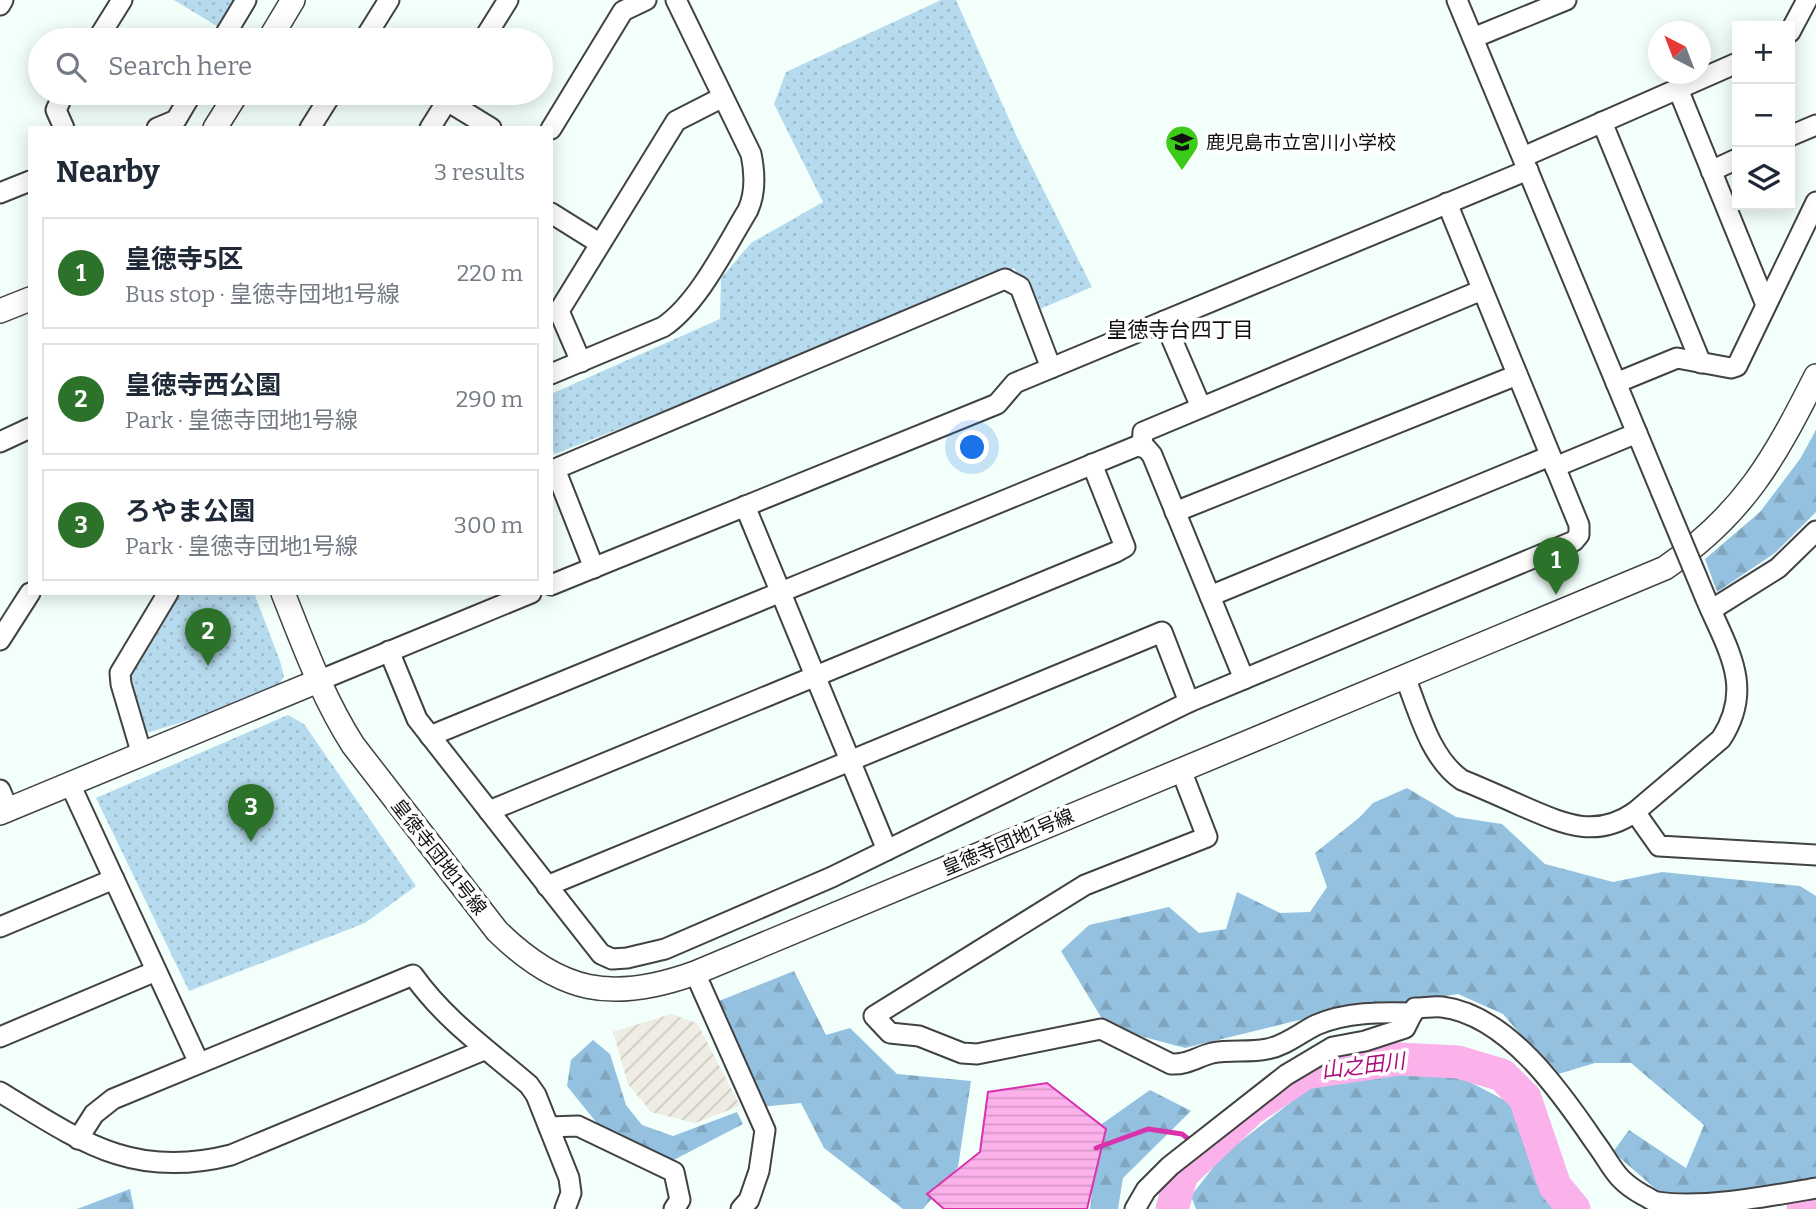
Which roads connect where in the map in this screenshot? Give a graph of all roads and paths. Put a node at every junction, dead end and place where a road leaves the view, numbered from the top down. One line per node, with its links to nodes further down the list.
1 (3, 0): 12 (street)
2 (122, 0): 14 (street)
3 (246, 0): 15 (street)
4 (293, 0): 16 (street)
5 (389, 0): 17 (street)
6 (508, 0): 18 (street)
7 (646, 0): 37 (street)
8 (676, 0): 22 (street)
9 (1457, 0): 19 (street)
10 (1807, 0): 13 (street)
11 (1555, 2): 19 (street)
12 (0, 5)
13 (1795, 23)
14 (104, 28)
15 (229, 28)
16 (276, 28)
17 (372, 28)
18 (491, 28)
19 (1473, 38): 40 (street)
20 (1732, 65): 21 (street)
21 (1678, 89): 29 (street); 41 (street)
22 (723, 97): 47 (street); 53 (street)
23 (58, 105): 31 (street)
24 (185, 105): 32 (street)
25 (229, 105): 33 (street)
26 (324, 105): 34 (street)
27 (444, 105): 35 (street)
28 (460, 105): 36 (street)
29 (1602, 122): 40 (street); 54 (street)
30 (1816, 125): 38 (street)
31 (63, 126)
32 (162, 126)
33 (216, 126)
34 (311, 126)
35 (431, 126)
36 (488, 126)
37 (553, 126)
38 (1795, 134)
39 (1732, 161): 41 (street)
40 (1525, 164): 45 (street); 59 (street)
41 (1711, 171): 50 (street)
42 (28, 182): 43 (street)
43 (0, 193)
44 (1816, 202): 50 (street)
45 (1447, 204): 48 (street); 52 (street)
46 (553, 214): 47 (street)
47 (599, 243): 53 (street)
48 (1482, 290): 57 (street); 60 (street)
49 (28, 300): 51 (street)
50 (1766, 305): 54 (street)
51 (0, 311)
52 (1164, 321): 55 (street); 60 (street)
53 (581, 362): 56 (street)
54 (1701, 363): 59 (street)
55 (1051, 368): 67 (street); 70 (street)
56 (553, 373)
57 (1517, 375): 65 (street); 68 (street)
58 (1816, 376): 82 (street, 皇徳寺団地1号線)
59 (1616, 383): 62 (street)
60 (1201, 407): 64 (street)
61 (28, 429): 63 (street)
62 (1637, 433): 65 (street); 78 (street, bridge)
63 (0, 442)
64 (1142, 447): 66 (street); 68 (street)
65 (1553, 461): 77 (street); 83 (street)
66 (1092, 464): 72 (street); 81 (street)
67 (745, 506): 70 (street); 72 (street)
68 (1175, 512): 77 (street)
69 (1816, 531): 78 (street)
70 (594, 568): 71 (street)
71 (553, 584)
72 (780, 592): 81 (street); 86 (street)
73 (29, 595): 79 (street)
74 (167, 595): 87 (street)
75 (284, 595): 84 (street, 皇徳寺団地1号線)
76 (526, 595): 80 (street)
77 (1210, 596): 83 (street)
78 (1709, 604): 93 (street)
79 (0, 640)
80 (389, 651): 84 (street); 86 (street)
81 (815, 676): 88 (street); 92 (street)
82 (1405, 677): 89 (street, 皇徳寺団地1号線); 93 (street)
83 (1244, 679): 85 (street)
84 (318, 681): 87 (street); 100 (street, 皇徳寺団地1号線)
85 (1189, 702): 88 (street); 94 (street)
86 (430, 736): 92 (street)
87 (142, 755): 90 (street)
88 (850, 761): 94 (street); 97 (street)
89 (1181, 770): 100 (street, 皇徳寺団地1号線); 101 (street)
90 (70, 784): 91 (street); 96 (street)
91 (3, 804)
92 (489, 811): 97 (street)
93 (1635, 812): 95 (street)
94 (887, 850): 97 (street)
95 (1816, 855)
96 (114, 879): 98 (street); 99 (street)
97 (547, 886)
98 (0, 927)
99 (156, 971): 102 (street); 104 (street)
100 (695, 973): 111 (street)
101 (1413, 1013): 108 (street); 112 (street)
102 (0, 1037)
103 (484, 1050): 104 (street); 106 (street); 107 (street)
104 (199, 1063): 107 (street)
105 (0, 1092): 107 (street)
106 (549, 1127): 109 (street); 110 (street)
107 (78, 1139)
108 (1816, 1188)
109 (565, 1209)
110 (674, 1209)
111 (741, 1209)
112 (1135, 1209)

